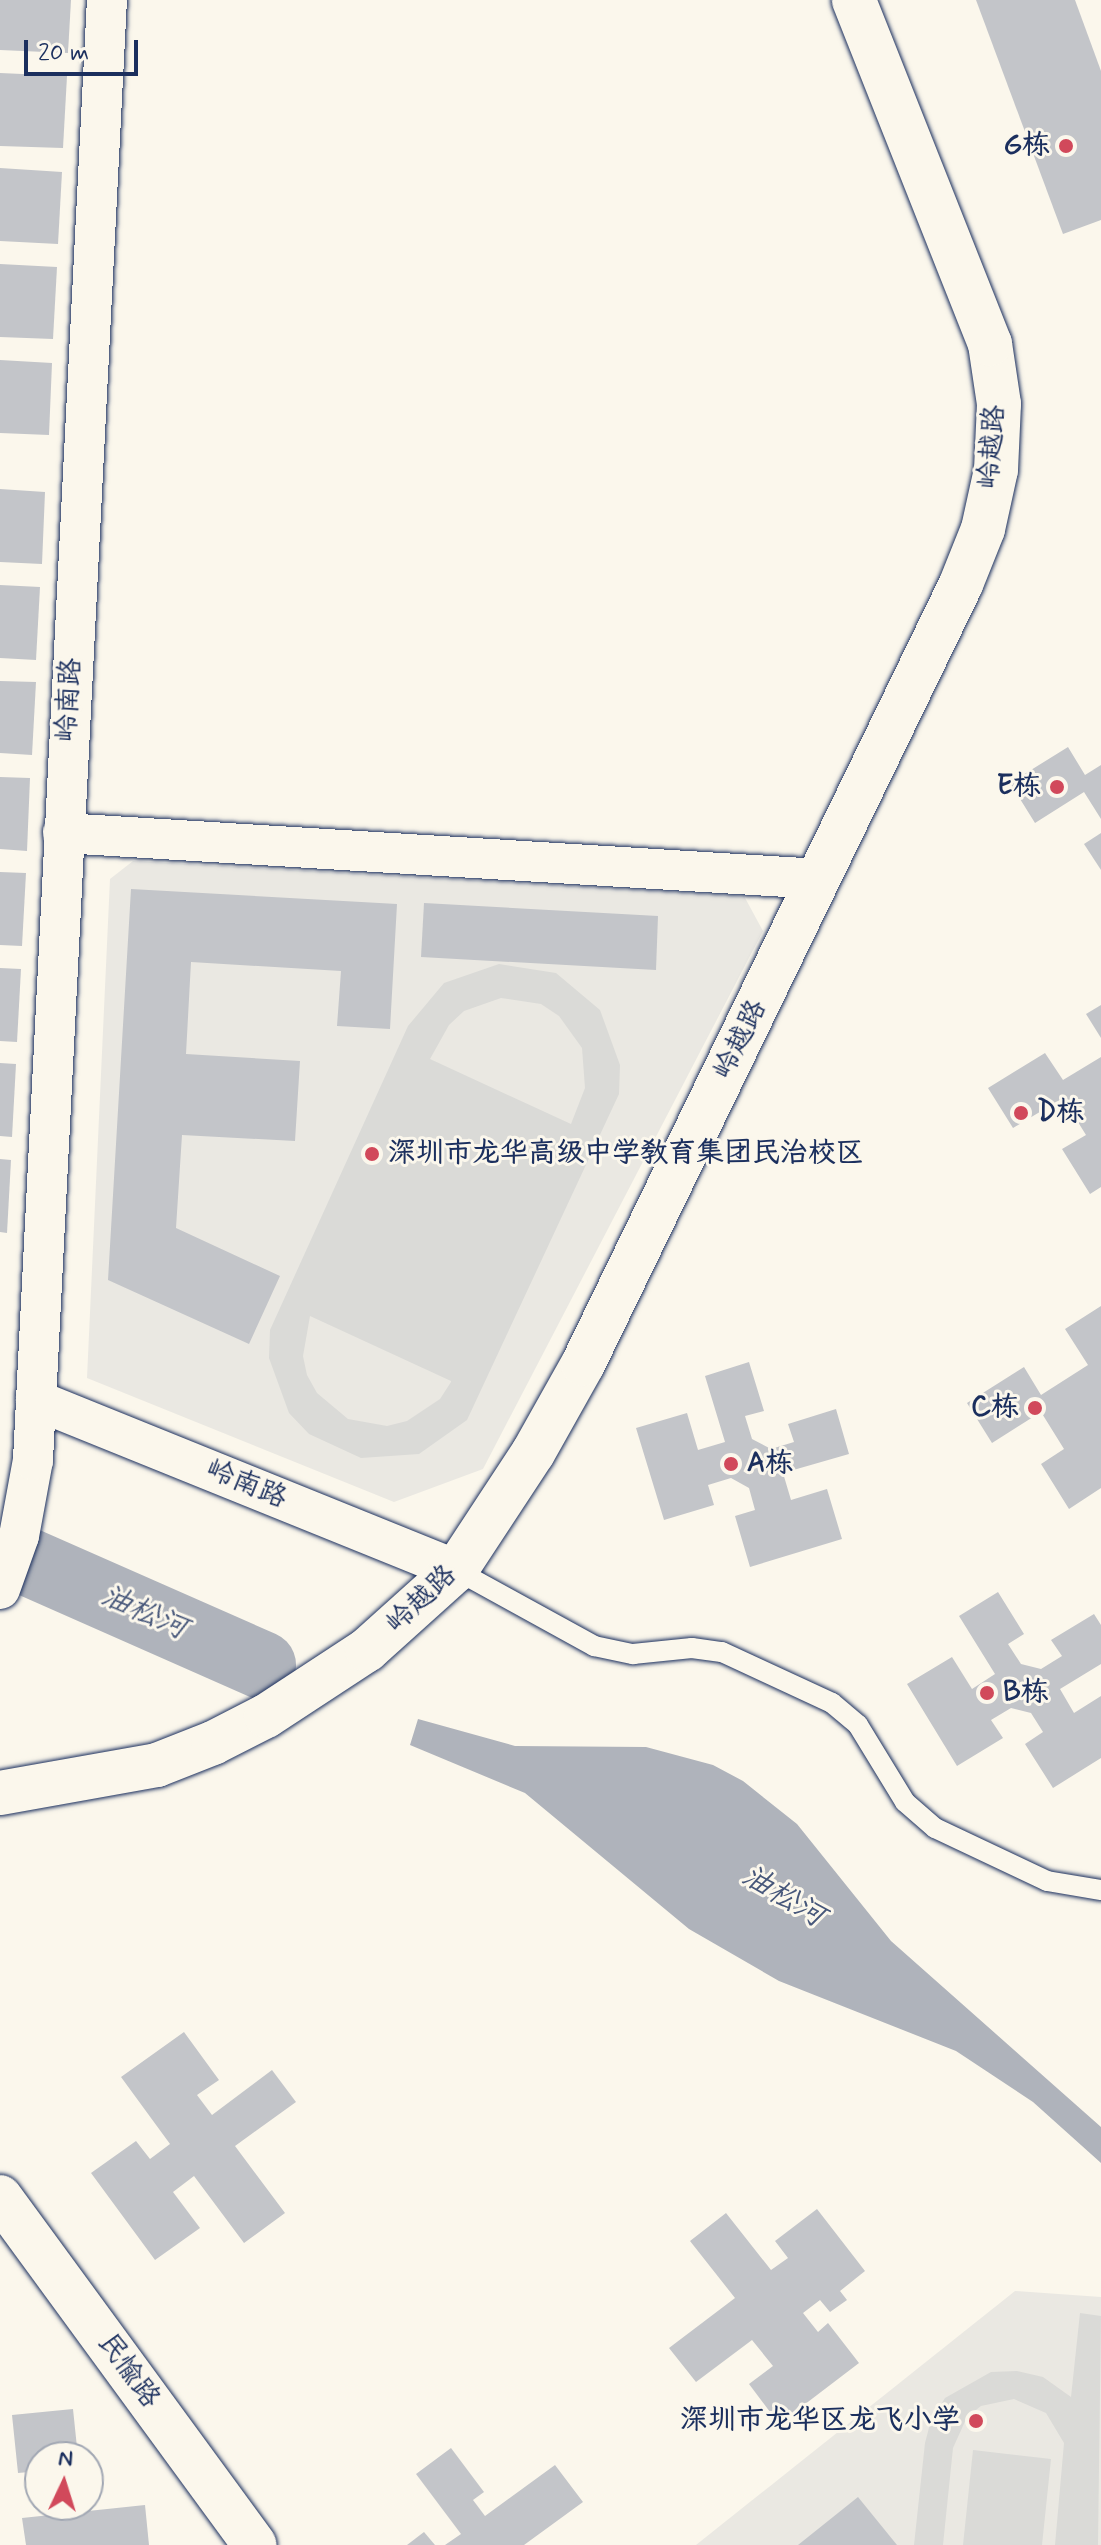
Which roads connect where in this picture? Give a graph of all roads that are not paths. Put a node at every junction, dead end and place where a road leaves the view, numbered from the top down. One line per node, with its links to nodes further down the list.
1 (107, 0): 3 (street, 岭南路)
2 (854, 0): 4 (street, 岭越路)
3 (63, 833): 4 (street); 5 (street, 岭南路)
4 (819, 879): 6 (street, 岭越路)
5 (36, 1400): 6 (street, 岭南路); 7 (street, 岭南路)
6 (456, 1570): 8 (street, 岭越路); 9 (lane)
7 (0, 1589)
8 (0, 1793)
9 (1101, 1890)
10 (0, 2197): 11 (street, 民愉路)
11 (255, 2545)

